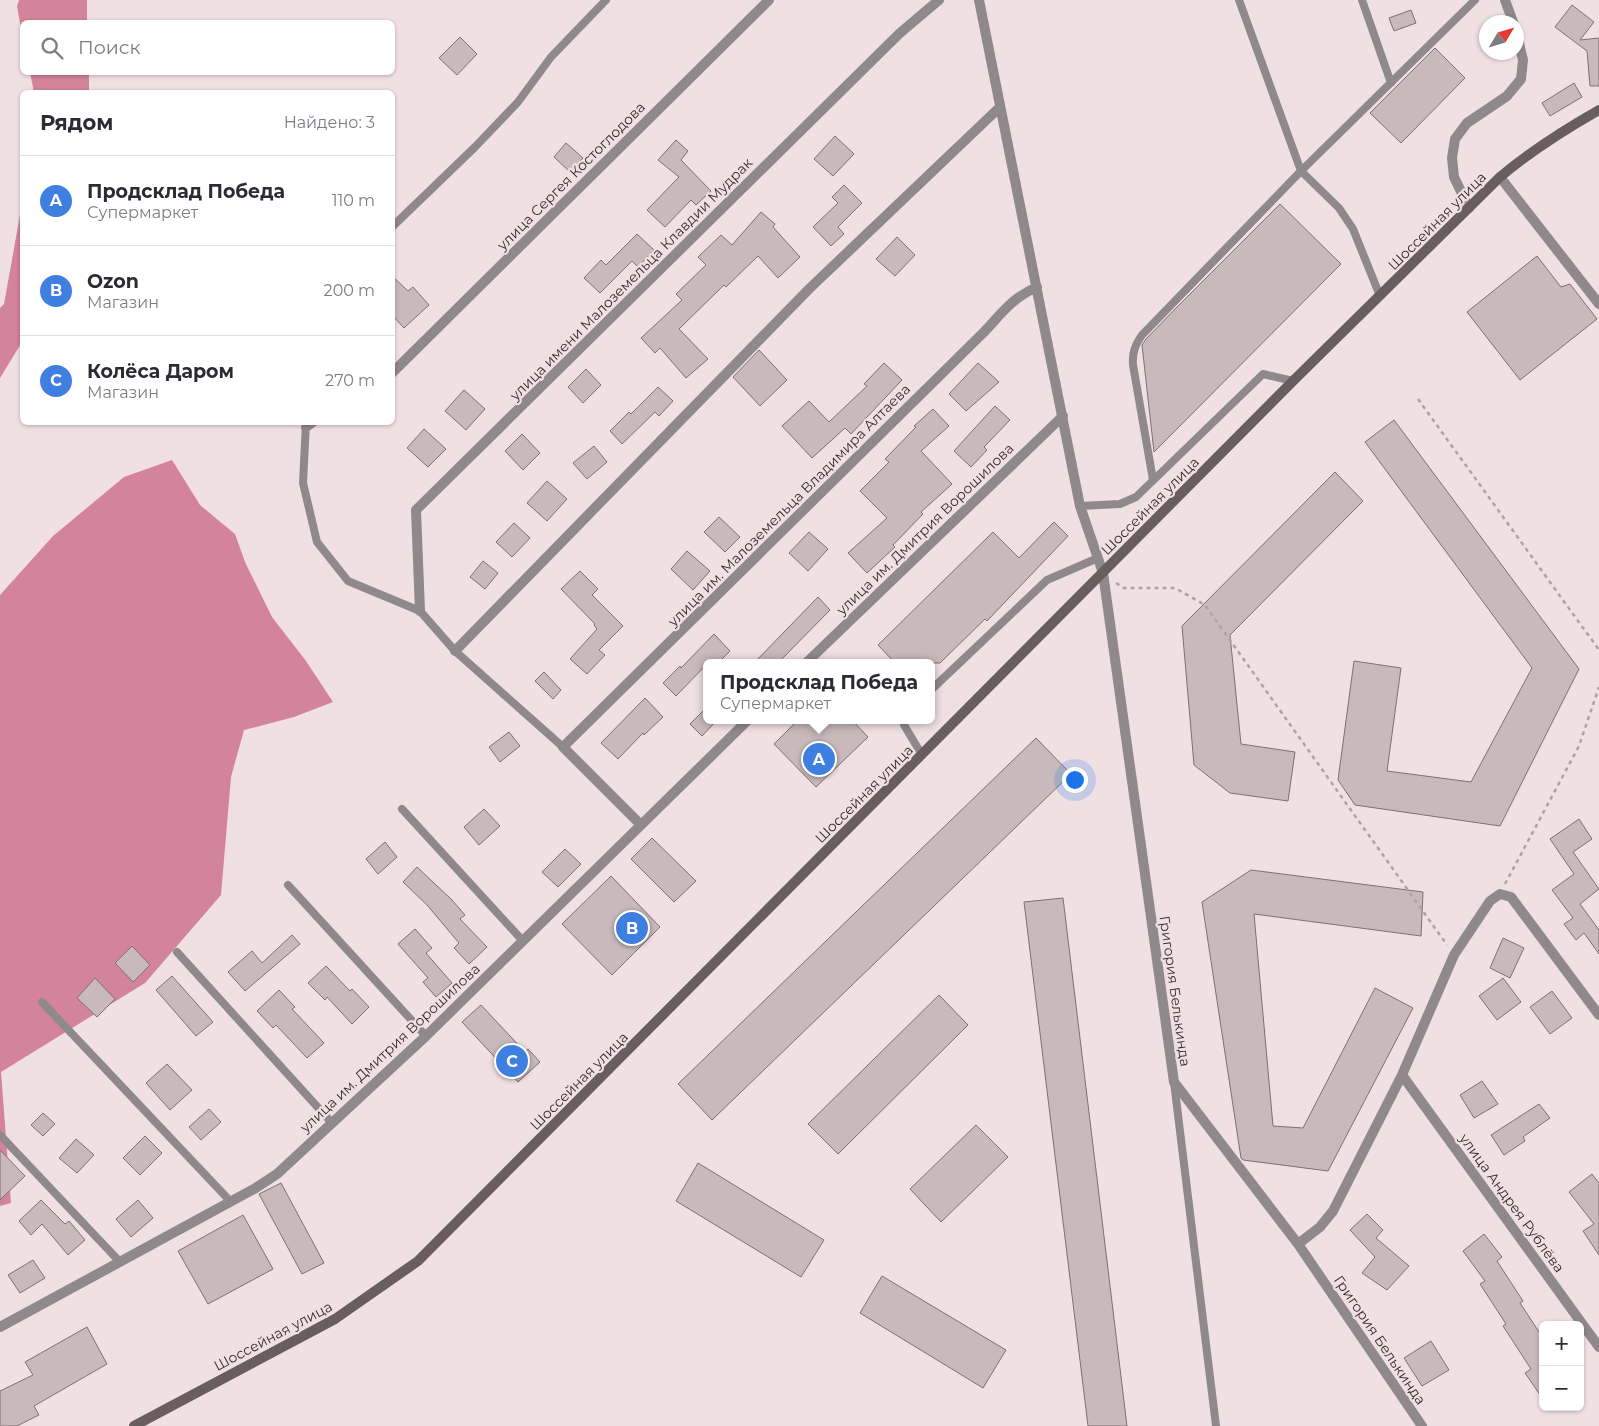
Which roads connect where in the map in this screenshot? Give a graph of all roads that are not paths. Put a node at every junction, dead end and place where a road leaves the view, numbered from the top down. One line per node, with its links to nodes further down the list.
1 (606, 0): 17 (lane)
2 (769, 0): 21 (street, улица Сергея Костоглодова)
3 (939, 0): 29 (street, улица имени Малоземельца Клавдии Мудрак)
4 (979, 0): 12 (street, Григория Белькинда)
5 (1239, 0): 14 (lane)
6 (1362, 0): 11 (lane)
7 (1475, 0): 11 (lane)
8 (1505, 0): 9 (street)
9 (1510, 15)
10 (1523, 60): 16 (street)
11 (1391, 83): 14 (lane)
12 (1000, 107): 18 (street, Григория Белькинда); 30 (street)
13 (1599, 110): 15 (street, Шоссейная улица)
14 (1301, 171): 19 (lane); 25 (lane)
15 (1500, 178): 16 (street, Шоссейная улица); 20 (street)
16 (1469, 208): 19 (street, Шоссейная улица)
17 (395, 224)
18 (1037, 287): 23 (street, Григория Белькинда); 35 (street, улица им. Малоземельца Владимира Алтаева)
19 (1380, 296): 22 (street, Шоссейная улица)
20 (1599, 304)
21 (395, 369)
22 (1293, 381): 25 (lane); 28 (street, Шоссейная улица)
23 (1063, 416): 26 (street, Григория Белькинда); 31 (street, улица им. Дмитрия Ворошилова)
24 (308, 425): 29 (lane)
25 (1153, 480): 26 (lane)
26 (1080, 506): 27 (street, Григория Белькинда)
27 (1098, 558): 28 (street, Григория Белькинда); 32 (lane)
28 (1103, 572): 36 (street, Шоссейная улица); 46 (street, Григория Белькинда)
29 (420, 611): 30 (lane)
30 (455, 651): 35 (lane)
31 (810, 659)
32 (935, 686)
33 (744, 724): 38 (street, улица им. Дмитрия Ворошилова)
34 (904, 724): 36 (lane)
35 (563, 747): 38 (street)
36 (922, 755): 54 (street, Шоссейная улица)
37 (402, 809): 40 (lane)
38 (642, 825): 40 (street, улица им. Дмитрия Ворошилова)
39 (288, 885): 44 (lane)
40 (523, 941): 44 (street, улица им. Дмитрия Ворошилова)
41 (177, 952): 47 (lane)
42 (42, 1002): 49 (lane)
43 (1599, 1015): 45 (street)
44 (426, 1036): 47 (street, улица им. Дмитрия Ворошилова)
45 (1402, 1075): 50 (street); 53 (street, улица Андрея Рублёва)
46 (1174, 1082): 50 (street, Григория Белькинда); 55 (lane)
47 (332, 1123): 49 (street, улица им. Дмитрия Ворошилова)
48 (0, 1135): 51 (lane)
49 (231, 1202): 51 (street, улица им. Дмитрия Ворошилова)
50 (1298, 1244): 56 (street, Григория Белькинда)
51 (120, 1262): 52 (street, улица им. Дмитрия Ворошилова)
52 (0, 1327)
53 (1599, 1347)
54 (134, 1426)
55 (1216, 1426)
56 (1422, 1426)

